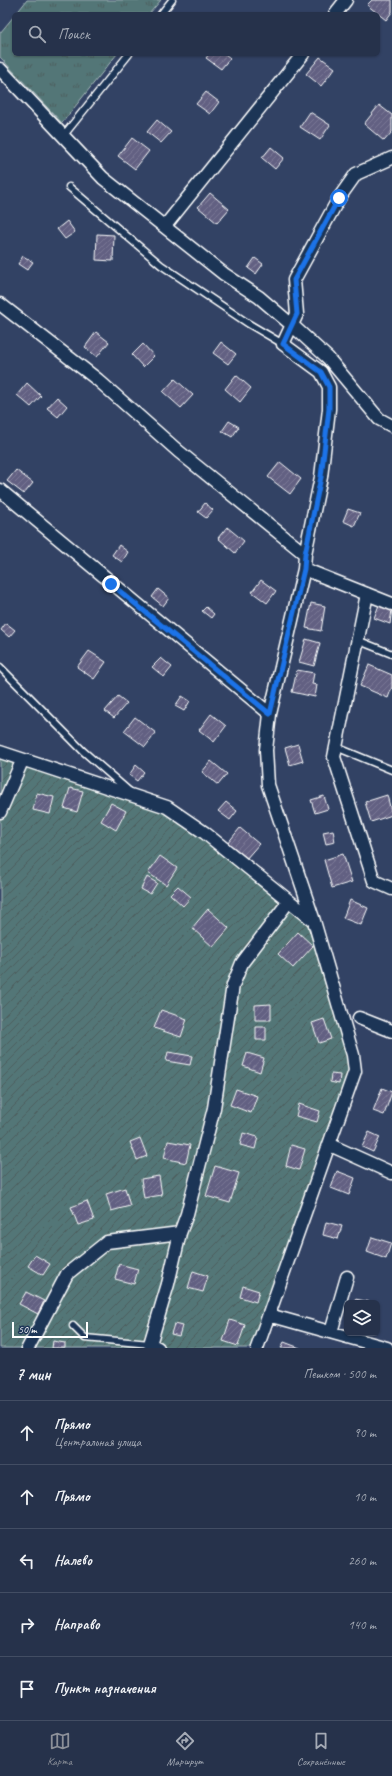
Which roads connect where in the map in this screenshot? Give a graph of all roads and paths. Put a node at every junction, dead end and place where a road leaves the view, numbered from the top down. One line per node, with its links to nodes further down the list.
1 (172, 0): 3 (lane)
2 (346, 0): 4 (street)
3 (163, 12)
4 (337, 12)
5 (127, 56): 8 (lane)
6 (300, 56): 11 (street)
7 (0, 68): 8 (street)
8 (64, 135): 11 (street)
9 (392, 158): 13 (street)
10 (69, 187): 14 (lane)
11 (164, 226): 13 (street)
12 (0, 304): 17 (street)
13 (293, 326): 14 (street); 15 (street)
14 (283, 344): 17 (street)
15 (392, 426)
16 (0, 490): 24 (street)
17 (305, 554): 18 (street)
18 (304, 569): 19 (street); 24 (street)
19 (367, 594): 20 (street); 21 (street)
20 (392, 604)
21 (357, 640): 22 (lane); 25 (street)
22 (392, 654)
23 (0, 667): 29 (lane)
24 (270, 714): 33 (street)
25 (336, 747): 28 (lane); 31 (street)
26 (0, 752): 27 (street)
27 (22, 761): 29 (street); 30 (street)
28 (392, 770)
29 (134, 795): 32 (street)
30 (0, 812)
31 (392, 889)
32 (290, 901): 33 (street); 38 (street)
33 (314, 921): 36 (street)
34 (360, 1018): 35 (street)
35 (392, 1031)
36 (330, 1145): 37 (street); 40 (street)
37 (392, 1174)
38 (180, 1233): 43 (street); 44 (street)
39 (347, 1277): 42 (street)
40 (269, 1315): 42 (street); 45 (street)
41 (73, 1326): 43 (lane)
42 (331, 1332): 46 (street)
43 (152, 1347)
44 (28, 1348)
45 (257, 1348)
46 (387, 1348)

